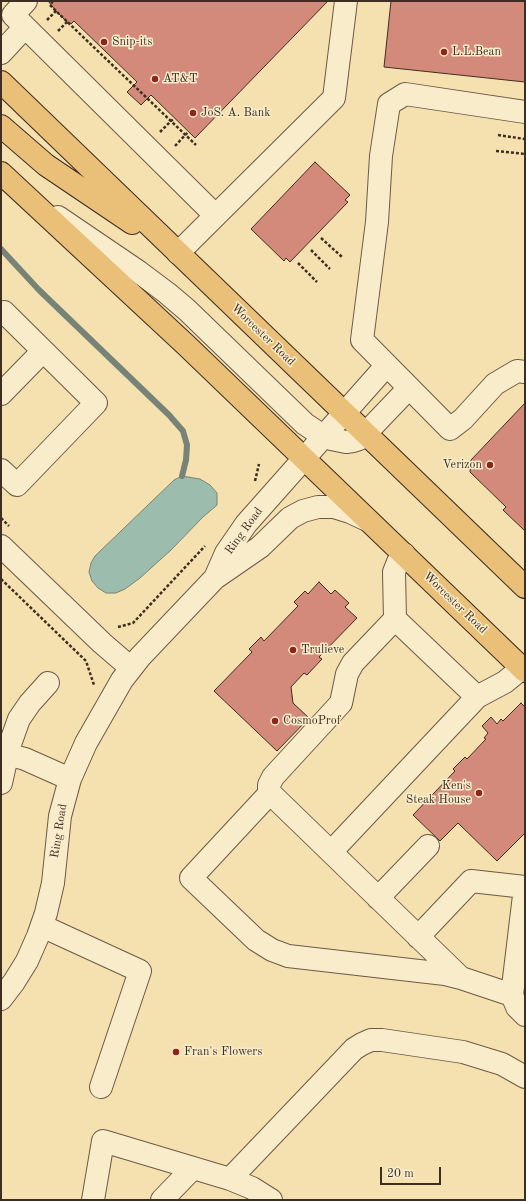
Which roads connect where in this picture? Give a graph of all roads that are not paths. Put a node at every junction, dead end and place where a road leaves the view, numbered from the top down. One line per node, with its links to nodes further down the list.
1 (346, 1): 9 (street)
2 (16, 12): 3 (street); 9 (street)
3 (1, 53)
4 (1, 82): 10 (highway, Worcester Road)
5 (525, 112): 13 (street)
6 (1, 126): 10 (highway)
7 (1, 173): 8 (highway, Worcester Road)
8 (24, 194): 19 (street); 20 (highway, Worcester Road)
9 (216, 215): 10 (street)
10 (178, 253): 17 (highway, Worcester Road)
11 (1, 315): 12 (street)
12 (43, 351): 16 (street); 21 (street)
13 (386, 366): 15 (street); 17 (street, Ring Road)
14 (525, 372): 15 (street)
15 (409, 388): 18 (street)
16 (1, 394)
17 (344, 414): 18 (highway, Worcester Road); 19 (street, Ring Road)
18 (365, 434): 19 (street); 26 (highway, Worcester Road)
19 (323, 436): 20 (street, Ring Road)
20 (304, 458): 22 (highway, Worcester Road); 25 (street, Ring Road)
21 (1, 470)
22 (374, 525): 24 (highway, Worcester Road); 25 (street)
23 (1, 546): 28 (street)
24 (404, 554): 27 (street); 29 (highway, Worcester Road)
25 (215, 578): 28 (street, Ring Road)
26 (525, 587)
27 (394, 619): 31 (street); 35 (street)
28 (131, 668): 33 (street, Ring Road)
29 (523, 670): 31 (street)
30 (48, 683): 32 (street)
31 (477, 697): 37 (street)
32 (8, 754): 33 (street); 34 (street)
33 (70, 779): 39 (street, Ring Road)
34 (1, 783)
35 (270, 793): 37 (street); 41 (street)
36 (428, 846): 38 (street)
37 (331, 852): 38 (street)
38 (378, 898): 40 (street)
39 (42, 926): 43 (street, Ring Road); 46 (street)
40 (418, 937): 41 (street); 42 (street)
41 (461, 978): 42 (street)
42 (512, 995): 44 (street)
43 (1, 999)
44 (525, 1015)
45 (525, 1077): 48 (street)
46 (101, 1087)
47 (192, 1168): 48 (street); 49 (street); 50 (street)
48 (230, 1179): 51 (street)
49 (93, 1200)
50 (162, 1200)
51 (272, 1200)

